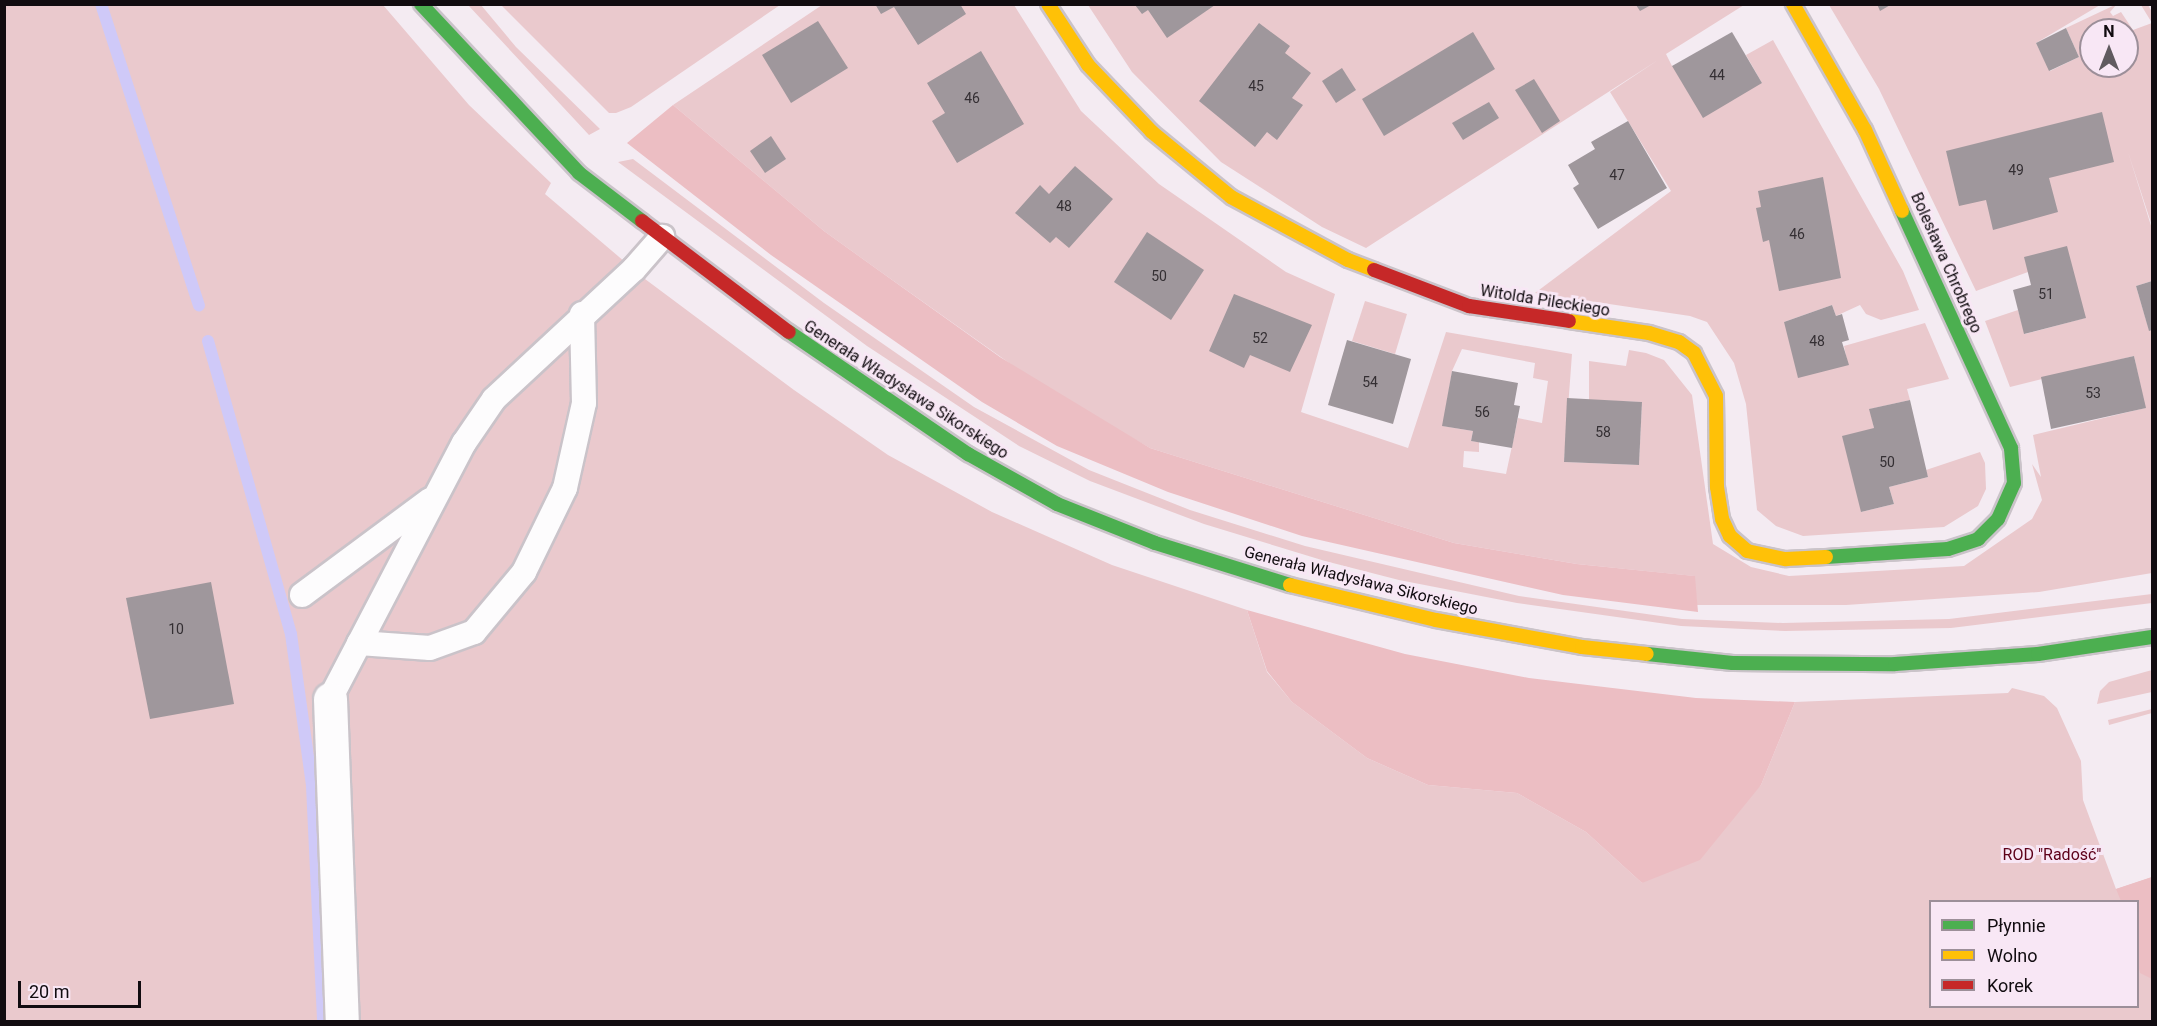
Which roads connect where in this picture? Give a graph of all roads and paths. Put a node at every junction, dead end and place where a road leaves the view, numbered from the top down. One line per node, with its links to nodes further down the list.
1 (421, 4): 4 (main road, Generała Władysława Sikorskiego)
2 (1048, 4): 7 (main road, Witolda Pileckiego)
3 (1792, 4): 7 (main road, Bolesława Chrobrego)
4 (662, 237): 5 (lane); 9 (main road, Generała Władysława Sikorskiego)
5 (582, 314): 6 (lane); 10 (lane)
6 (436, 496): 8 (lane); 10 (lane)
7 (1978, 539)
8 (302, 596)
9 (2152, 637)
10 (359, 643): 11 (lane)
11 (330, 699): 12 (street)
12 (342, 1022)

